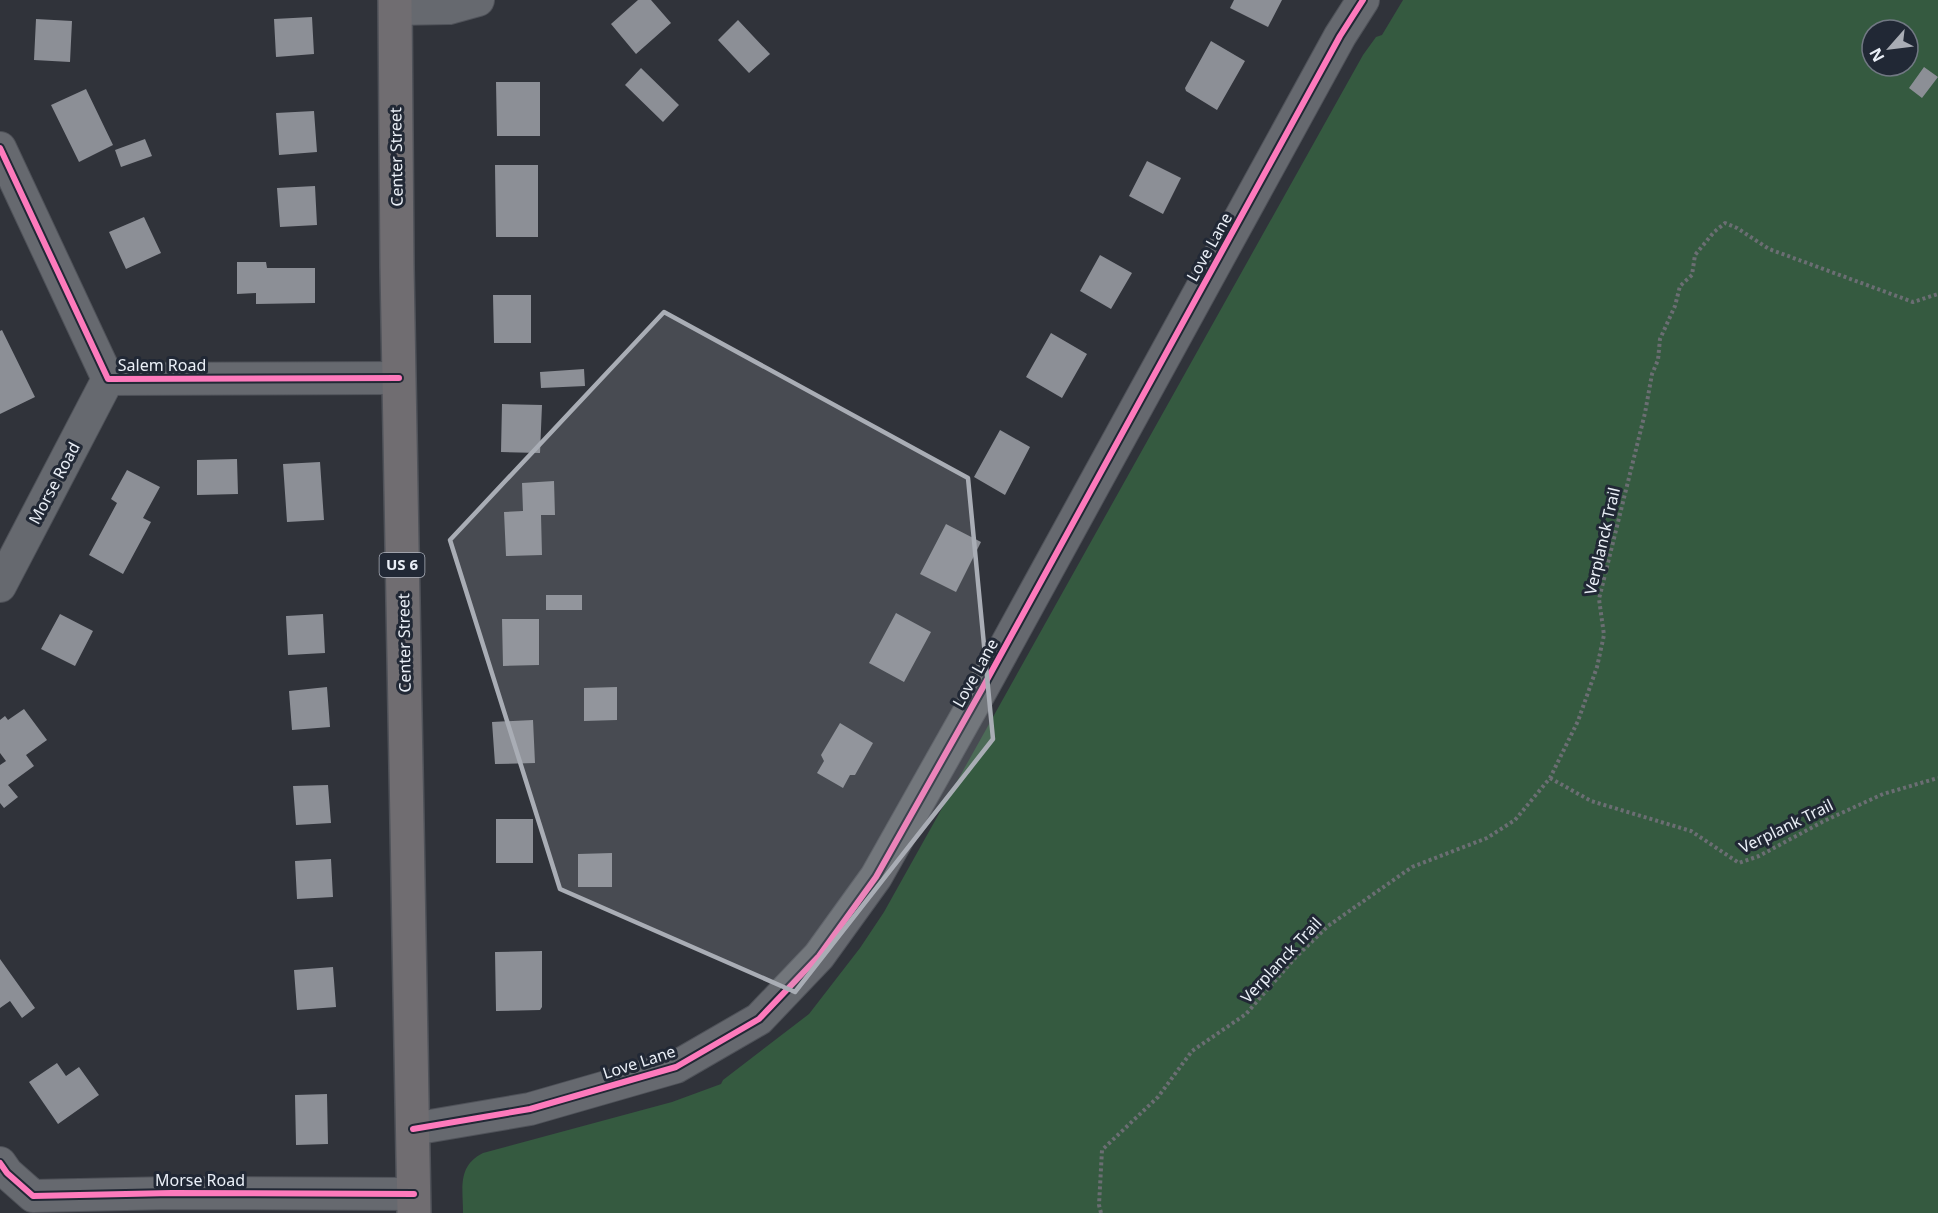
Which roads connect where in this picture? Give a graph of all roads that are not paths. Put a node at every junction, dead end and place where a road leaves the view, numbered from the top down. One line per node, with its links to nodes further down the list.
1 (478, 0): 3 (street)
2 (1363, 0): 8 (street, Love Lane)
3 (395, 4): 5 (main road, Center Street / US 6)
4 (0, 148): 6 (street, Salem Road)
5 (399, 378): 6 (street, Salem Road); 8 (main road, Center Street / US 6)
6 (108, 379): 7 (street, Morse Road)
7 (0, 586)
8 (413, 1129): 10 (main road, Center Street / US 6)
9 (0, 1163): 10 (street, Morse Road)
10 (414, 1204)

